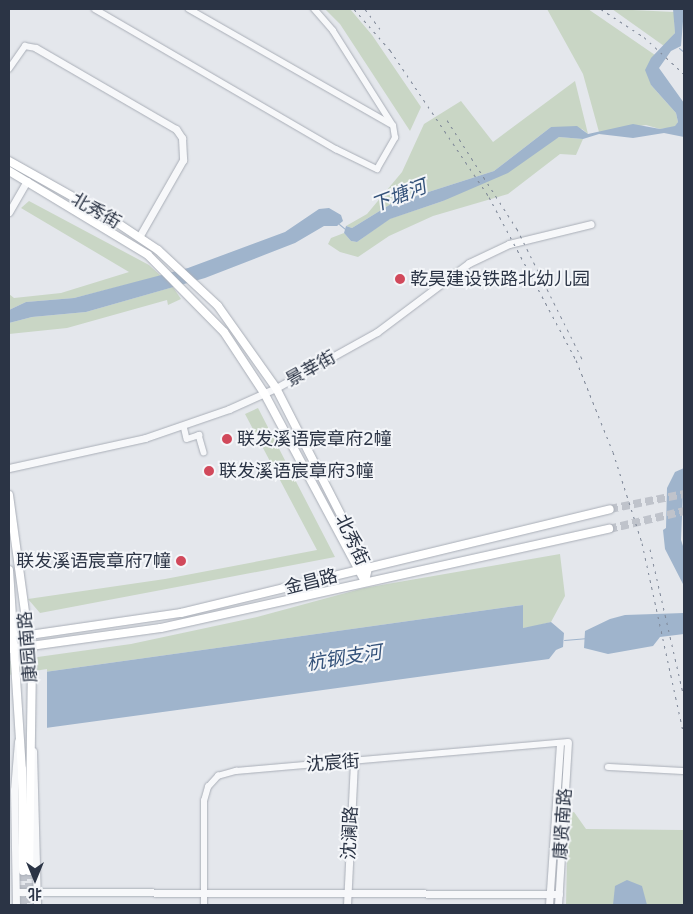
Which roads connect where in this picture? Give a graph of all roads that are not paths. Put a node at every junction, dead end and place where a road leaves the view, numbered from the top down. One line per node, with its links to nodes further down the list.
1 (95, 9): 6 (street)
2 (189, 9): 6 (street)
3 (314, 9): 6 (street)
4 (36, 48): 5 (street); 12 (street)
5 (9, 69)
6 (393, 126)
7 (9, 161): 12 (main road, 北秀街)
8 (9, 171): 9 (main road, 北秀街)
9 (27, 181): 10 (street); 14 (main road, 北秀街)
10 (9, 212)
11 (590, 224): 13 (street, 景莘街)
12 (139, 237): 13 (main road, 北秀街)
13 (276, 388): 14 (street, 景莘街); 21 (main road, 北秀街)
14 (264, 393): 15 (street, 景莘街); 23 (main road, 北秀街)
15 (184, 426): 16 (street); 17 (street, 景莘街)
16 (204, 452)
17 (9, 468)
18 (9, 495): 25 (main road, 康园南路)
19 (610, 509): 21 (main road, 金昌路)
20 (609, 529): 24 (main road, 金昌路)
21 (368, 568): 23 (main road, 金昌路); 24 (main road, 北秀街)
22 (9, 570): 26 (main road, 康园南路)
23 (357, 570): 24 (main road, 北秀街); 25 (main road, 金昌路)
24 (365, 581): 27 (main road, 金昌路)
25 (29, 635): 26 (main road, 金昌路); 27 (main road, 康园南路)
26 (12, 638): 28 (main road, 康园南路)
27 (31, 646): 28 (main road, 金昌路); 29 (main road, 康园南路)
28 (12, 649): 30 (main road, 康园南路)
29 (32, 740): 30 (main road, 康园南路); 37 (street, 康园南路)
30 (18, 741): 36 (street, 康园南路)
31 (568, 742): 32 (street, 沈宸街); 41 (street, 康贤南路)
32 (560, 743): 33 (street, 沈宸街); 40 (street, 康贤南路)
33 (354, 761): 39 (street, 沈宸街); 42 (street, 沈澜路)
34 (608, 767): 35 (street)
35 (684, 771)
36 (12, 791): 38 (street, 康园南路)
37 (37, 891): 38 (street); 39 (street); 44 (street, 康园南路)
38 (16, 892): 43 (street, 康园南路)
39 (204, 892): 42 (street); 45 (street, 沈宸街)
40 (550, 894): 41 (street); 42 (street); 47 (street, 康贤南路)
41 (559, 894): 48 (street, 康贤南路)
42 (348, 895): 46 (street, 沈澜路)
43 (16, 905)
44 (37, 905)
45 (204, 905)
46 (348, 905)
47 (549, 905)
48 (558, 905)

